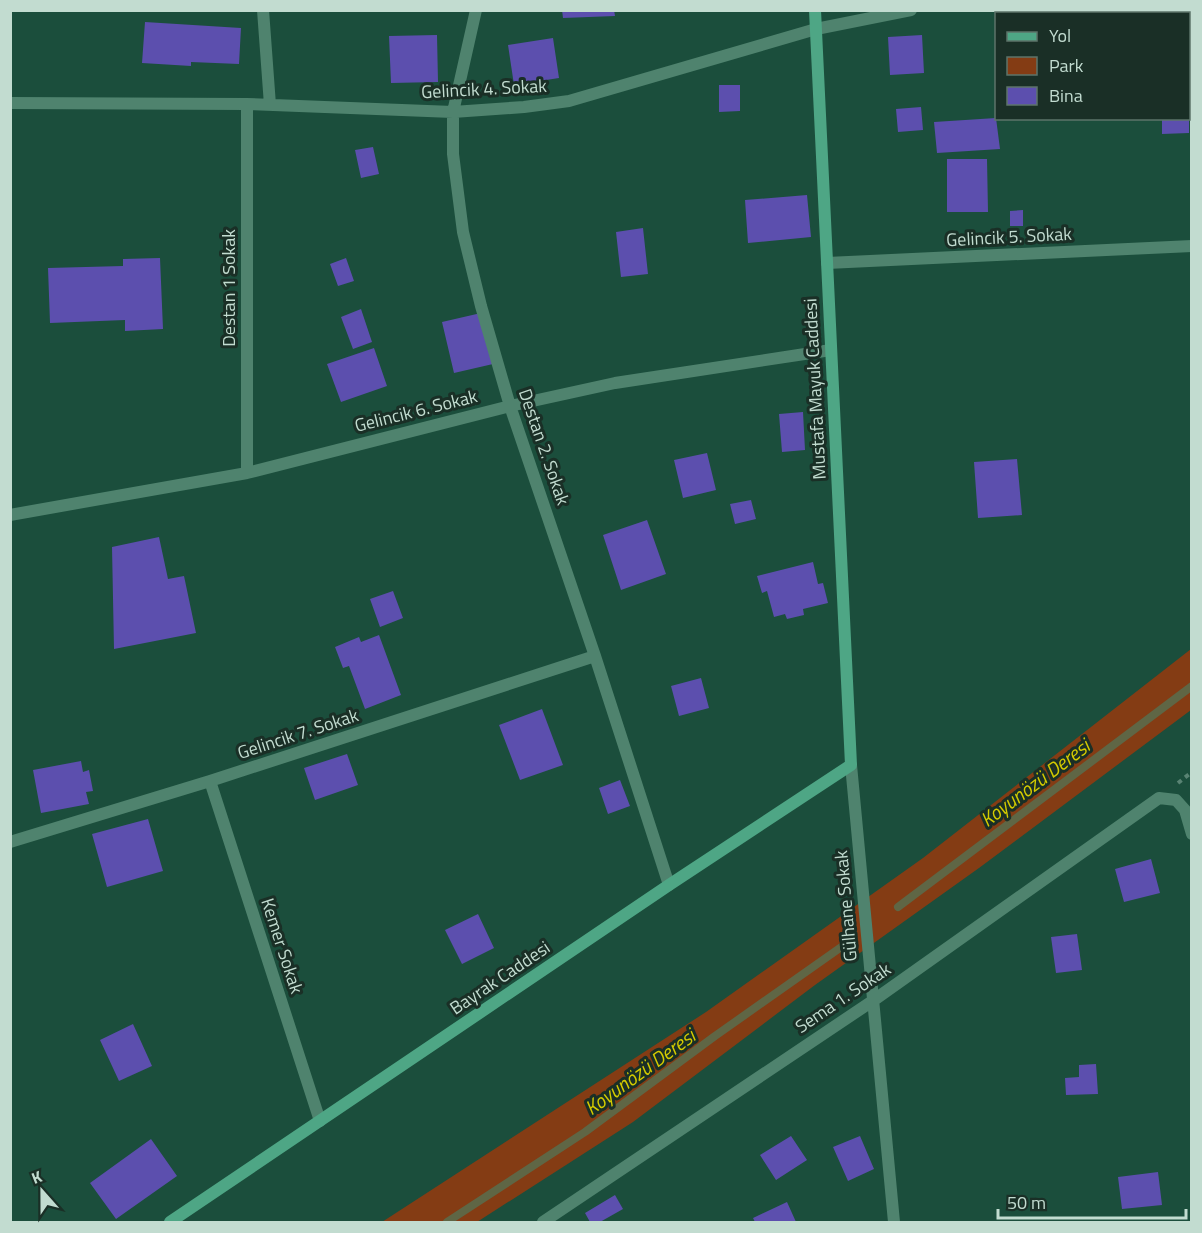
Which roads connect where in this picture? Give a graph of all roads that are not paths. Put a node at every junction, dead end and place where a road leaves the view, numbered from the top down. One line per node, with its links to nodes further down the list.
1 (263, 10): 8 (street)
2 (476, 10): 9 (street, Destan 2. Sokak)
3 (815, 10): 5 (street, Mustafa Mayuk Caddesi)
4 (911, 10): 5 (street, Gelincik 4. Sokak)
5 (816, 29): 9 (street, Gelincik 4. Sokak); 11 (street, Mustafa Mayuk Caddesi)
6 (10, 103): 7 (street, Gelincik 4. Sokak)
7 (247, 104): 8 (street, Gelincik 4. Sokak); 14 (street, Destan 1 Sokak)
8 (270, 105): 9 (street, Gelincik 4. Sokak)
9 (453, 112): 13 (street, Destan 2. Sokak)
10 (1191, 246): 11 (street, Gelincik 5. Sokak)
11 (827, 263): 12 (street, Mustafa Mayuk Caddesi)
12 (831, 350): 13 (street, Gelincik 6. Sokak); 17 (street, Mustafa Mayuk Caddesi)
13 (510, 406): 14 (street, Gelincik 6. Sokak); 16 (street, Destan 2. Sokak)
14 (247, 473): 15 (street, Gelincik 6. Sokak)
15 (10, 515)
16 (595, 656): 18 (street, Gelincik 7. Sokak); 21 (street, Destan 2. Sokak)
17 (851, 765): 21 (street, Bayrak Caddesi); 22 (street, Gülhane Sokak)
18 (210, 782): 20 (street, Gelincik 7. Sokak); 23 (street, Kemer Sokak)
19 (1191, 834): 22 (street, Sema 1. Sokak)
20 (10, 842)
21 (669, 885): 23 (street, Bayrak Caddesi)
22 (874, 1000): 25 (street, Sema 1. Sokak); 26 (street, Gülhane Sokak)
23 (320, 1121): 24 (street, Bayrak Caddesi)
24 (170, 1222)
25 (543, 1222)
26 (894, 1222)

